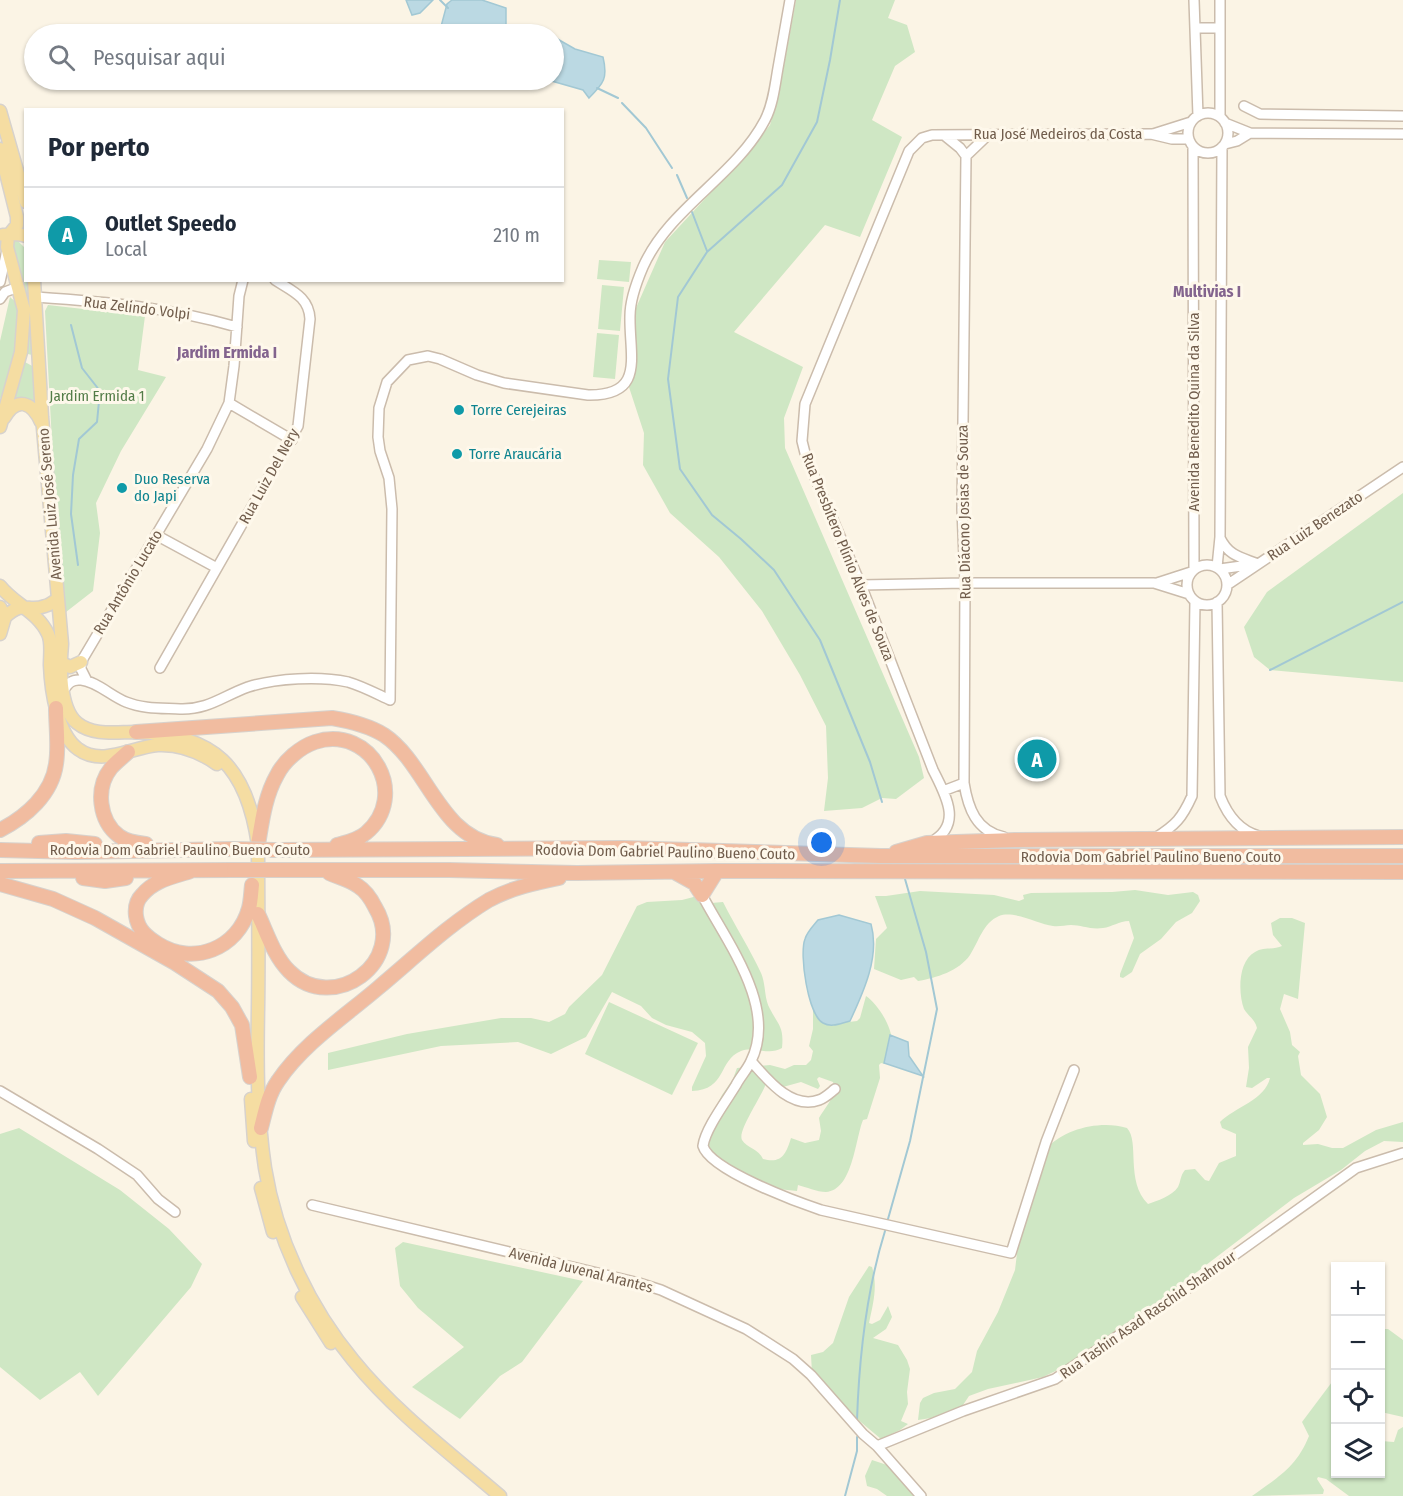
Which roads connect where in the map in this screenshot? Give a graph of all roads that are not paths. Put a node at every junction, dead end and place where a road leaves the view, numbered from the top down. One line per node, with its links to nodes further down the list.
1 (1194, 0): 4 (street)
2 (1220, 0): 5 (street)
3 (789, 4): 60 (street)
4 (1195, 28): 5 (street); 9 (street)
5 (1220, 28): 10 (street)
6 (1244, 106): 8 (street)
7 (0, 111): 21 (main road)
8 (1403, 116)
9 (1195, 119): 10 (street); 14 (street); 17 (street)
10 (1223, 120): 11 (street); 18 (street)
11 (1250, 133): 15 (street); 18 (street)
12 (965, 134): 13 (street, Rua José Medeiros da Costa); 16 (street, Rua Presbítero Plínio Alves de Souza)
13 (989, 134): 14 (street, Rua José Medeiros da Costa); 20 (street)
14 (1151, 134): 17 (street)
15 (1403, 134)
16 (944, 135): 20 (street); 48 (street, Rua Presbítero Plínio Alves de Souza)
17 (1191, 143): 18 (street); 45 (street, Avenida Benedito Quina da Silva)
18 (1223, 146): 41 (street, Avenida Benedito Quina da Silva)
19 (0, 149): 21 (main road)
20 (966, 156): 46 (street, Rua Diácono Josias de Souza)
21 (14, 177): 22 (main road); 24 (main road)
22 (24, 198)
23 (24, 236): 24 (main road)
24 (4, 240): 25 (street); 29 (main road)
25 (0, 282)
26 (34, 282): 30 (main road, Avenida Luiz José Sereno)
27 (242, 282): 32 (street, Rua Antônio Lucato)
28 (278, 282): 38 (street, Rua Luiz Del Nery)
29 (18, 287): 31 (street); 33 (main road)
30 (36, 297): 32 (street, Rua Zelindo Volpi); 34 (main road, Avenida Luiz José Sereno)
31 (0, 299)
32 (237, 327): 35 (street, Rua Antônio Lucato)
33 (21, 352): 34 (main road); 36 (main road)
34 (39, 357): 37 (main road, Avenida Luiz José Sereno)
35 (229, 403): 38 (street); 40 (street, Rua Antônio Lucato)
36 (0, 428): 37 (main road)
37 (44, 431): 52 (main road, Avenida Luiz José Sereno)
38 (292, 440): 43 (street, Rua Luiz Del Nery)
39 (1403, 467): 42 (street, Rua Luiz Benezato)
40 (156, 536): 43 (street); 58 (street, Rua Antônio Lucato)
41 (1220, 537): 42 (street); 44 (street, Avenida Benedito Quina da Silva)
42 (1258, 564): 44 (street); 49 (street, Rua Luiz Benezato)
43 (218, 568): 59 (street, Rua Luiz Del Nery)
44 (1218, 568): 45 (street); 49 (street)
45 (1192, 570): 47 (street); 51 (street)
46 (965, 583): 47 (street); 48 (street); 65 (street, Rua Diácono Josias de Souza)
47 (1154, 583): 51 (street)
48 (861, 585): 66 (street, Rua Presbítero Plínio Alves de Souza)
49 (1227, 585): 53 (street)
50 (0, 586): 54 (main road)
51 (1192, 597): 53 (street); 69 (street)
52 (58, 599): 54 (main road); 57 (main road, Avenida Luiz José Sereno)
53 (1217, 602): 70 (street)
54 (22, 606): 55 (main road); 62 (main road)
55 (2, 612): 56 (main road)
56 (0, 634)
57 (60, 662): 58 (main road); 61 (main road, Avenida Luiz José Sereno)
58 (81, 662): 60 (street)
59 (160, 668)
60 (87, 681): 61 (street)
61 (63, 691): 63 (main road, Avenida Luiz José Sereno)
62 (56, 708): 64 (main road); 67 (highway)
63 (136, 732): 73 (main road, Avenida Luiz José Sereno); 74 (highway)
64 (128, 752): 76 (highway); 88 (main road)
65 (964, 783): 66 (street); 71 (street, Rua Diácono Josias de Souza)
66 (943, 791): 72 (street, Rua Presbítero Plínio Alves de Souza)
67 (0, 830)
68 (1403, 837): 70 (highway)
69 (1155, 838): 70 (highway); 71 (highway)
70 (1273, 839)
71 (1015, 840): 72 (highway)
72 (927, 843): 78 (highway)
73 (258, 845): 77 (highway); 90 (main road, Avenida Luiz José Sereno)
74 (526, 849): 77 (highway, Rodovia Dom Gabriel Paulino Bueno Couto); 78 (highway, Rodovia Dom Gabriel Paulino Bueno Couto)
75 (1, 850): 76 (highway, Rodovia Dom Gabriel Paulino Bueno Couto)
76 (190, 850): 77 (highway, Rodovia Dom Gabriel Paulino Bueno Couto, bridge)
77 (321, 850)
78 (881, 856): 79 (highway, Rodovia Dom Gabriel Paulino Bueno Couto)
79 (1403, 856)
80 (324, 870): 82 (highway, Rodovia Dom Gabriel Paulino Bueno Couto, bridge); 86 (highway, Rodovia Dom Gabriel Paulino Bueno Couto); 90 (highway)
81 (0, 871): 82 (highway, Rodovia Dom Gabriel Paulino Bueno Couto)
82 (191, 871): 88 (highway)
83 (717, 871): 84 (highway, Rodovia Dom Gabriel Paulino Bueno Couto); 85 (highway, Rodovia Dom Gabriel Paulino Bueno Couto); 89 (highway)
84 (675, 872): 86 (highway, Rodovia Dom Gabriel Paulino Bueno Couto); 89 (highway)
85 (1403, 872)
86 (577, 873): 96 (highway)
87 (0, 884): 93 (highway)
88 (252, 885): 93 (main road)
89 (702, 895): 91 (street)
90 (258, 914): 96 (main road, Avenida Luiz José Sereno)
91 (751, 1061): 92 (street); 94 (street)
92 (1074, 1070)
93 (250, 1077): 101 (main road)
94 (835, 1089)
95 (0, 1091): 99 (street)
96 (261, 1128): 102 (main road, Avenida Luiz José Sereno)
97 (1403, 1153): 100 (street, Rua Tashin Asad Raschid Shahrour)
98 (312, 1205): 100 (street, Avenida Juvenal Arantes)
99 (175, 1212)
100 (877, 1446): 103 (street, Avenida Juvenal Arantes)
101 (487, 1496)
102 (500, 1496)
103 (921, 1496)

